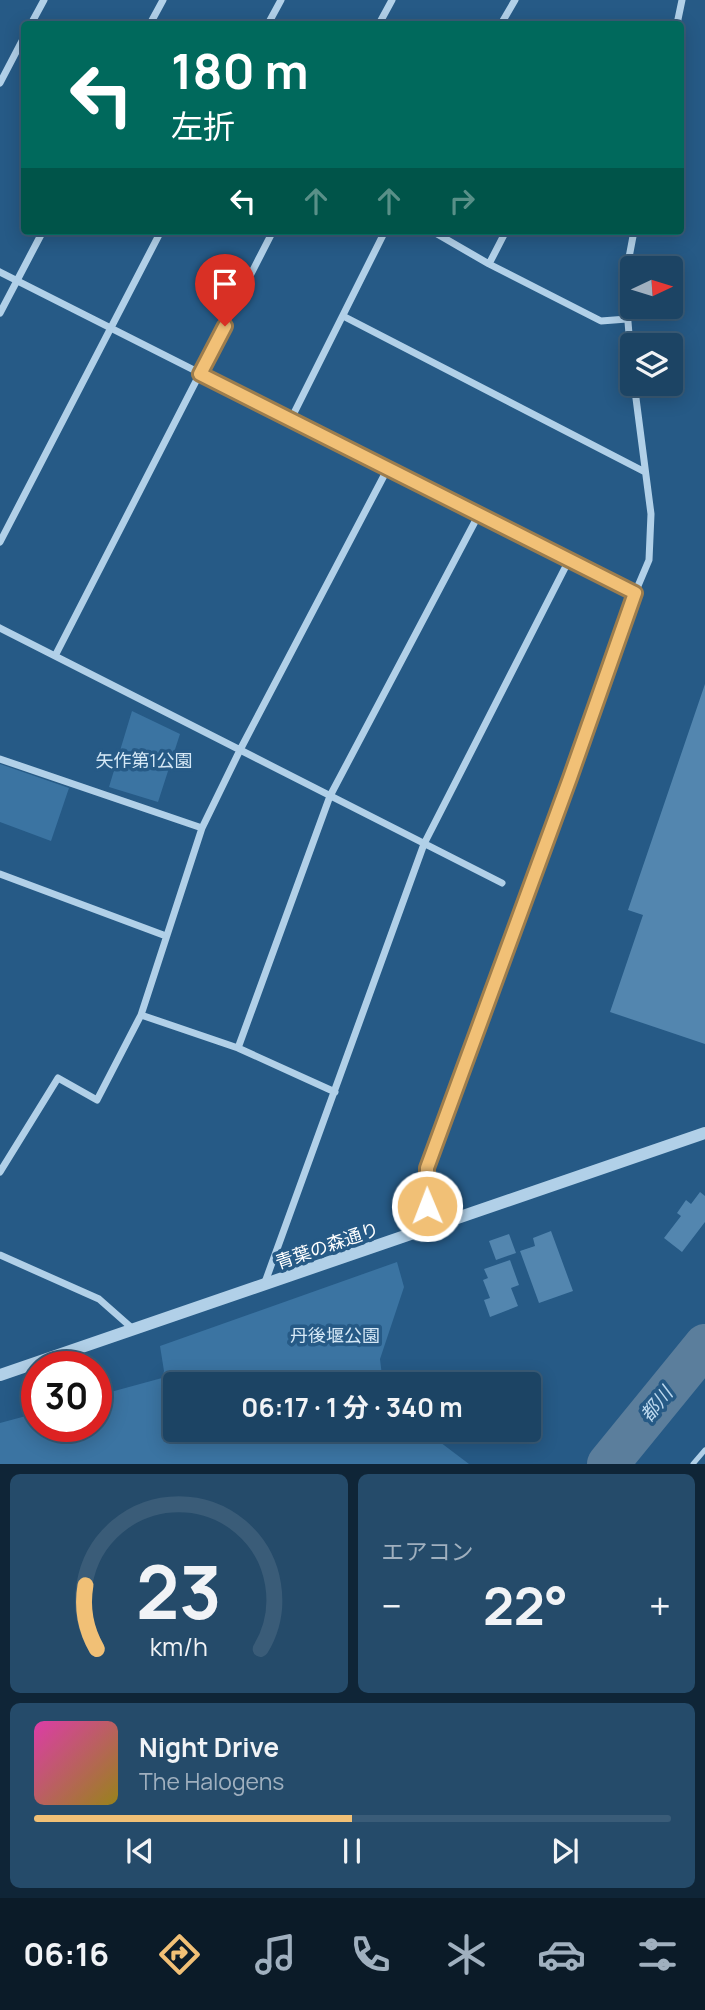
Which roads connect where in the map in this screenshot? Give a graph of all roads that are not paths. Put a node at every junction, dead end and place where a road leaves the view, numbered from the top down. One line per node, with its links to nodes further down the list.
1 (44, 0): 7 (street)
2 (163, 0): 8 (street)
3 (281, 0): 9 (street)
4 (392, 0): 10 (street)
5 (515, 0): 11 (street)
6 (682, 0): 12 (street)
7 (33, 21)
8 (152, 21)
9 (270, 21)
10 (381, 21)
11 (503, 21)
12 (678, 21)
13 (21, 43): 14 (street)
14 (0, 83)
15 (41, 235): 24 (street)
16 (159, 235): 28 (street)
17 (271, 235): 30 (street)
18 (383, 235): 26 (street)
19 (439, 235): 22 (street)
20 (504, 235): 22 (street)
21 (633, 235): 27 (street)
22 (489, 264): 27 (street)
23 (0, 272): 24 (street)
24 (17, 281): 25 (street); 28 (street)
25 (0, 313)
26 (343, 316): 32 (street); 34 (street)
27 (627, 320): 29 (street)
28 (111, 328): 30 (street); 36 (street)
29 (628, 333)
30 (200, 374): 32 (street); 40 (street)
31 (636, 396): 34 (street)
32 (291, 419): 33 (street)
33 (388, 468): 35 (street); 41 (street)
34 (645, 472): 38 (street)
35 (479, 514): 37 (street); 43 (street)
36 (0, 542)
37 (569, 560): 38 (street); 45 (street)
38 (635, 593): 54 (street)
39 (0, 628): 40 (street)
40 (55, 656): 41 (street)
41 (240, 750): 43 (street); 44 (street)
42 (0, 759): 44 (street)
43 (330, 796): 45 (street); 50 (street)
44 (202, 828): 48 (street)
45 (424, 844): 47 (street); 51 (street)
46 (0, 874): 48 (street)
47 (502, 883)
48 (166, 936): 49 (street)
49 (141, 1015): 50 (street); 53 (street)
50 (238, 1048): 51 (street)
51 (335, 1092): 56 (street)
52 (705, 1133): 54 (street, 青葉の森通り)
53 (0, 1172)
54 (434, 1227): 56 (street, 青葉の森通り)
55 (0, 1255): 57 (street)
56 (264, 1286): 57 (street, 青葉の森通り)
57 (134, 1329): 58 (street, 青葉の森通り)
58 (0, 1375)
59 (705, 1450): 60 (lane)
60 (693, 1464)

